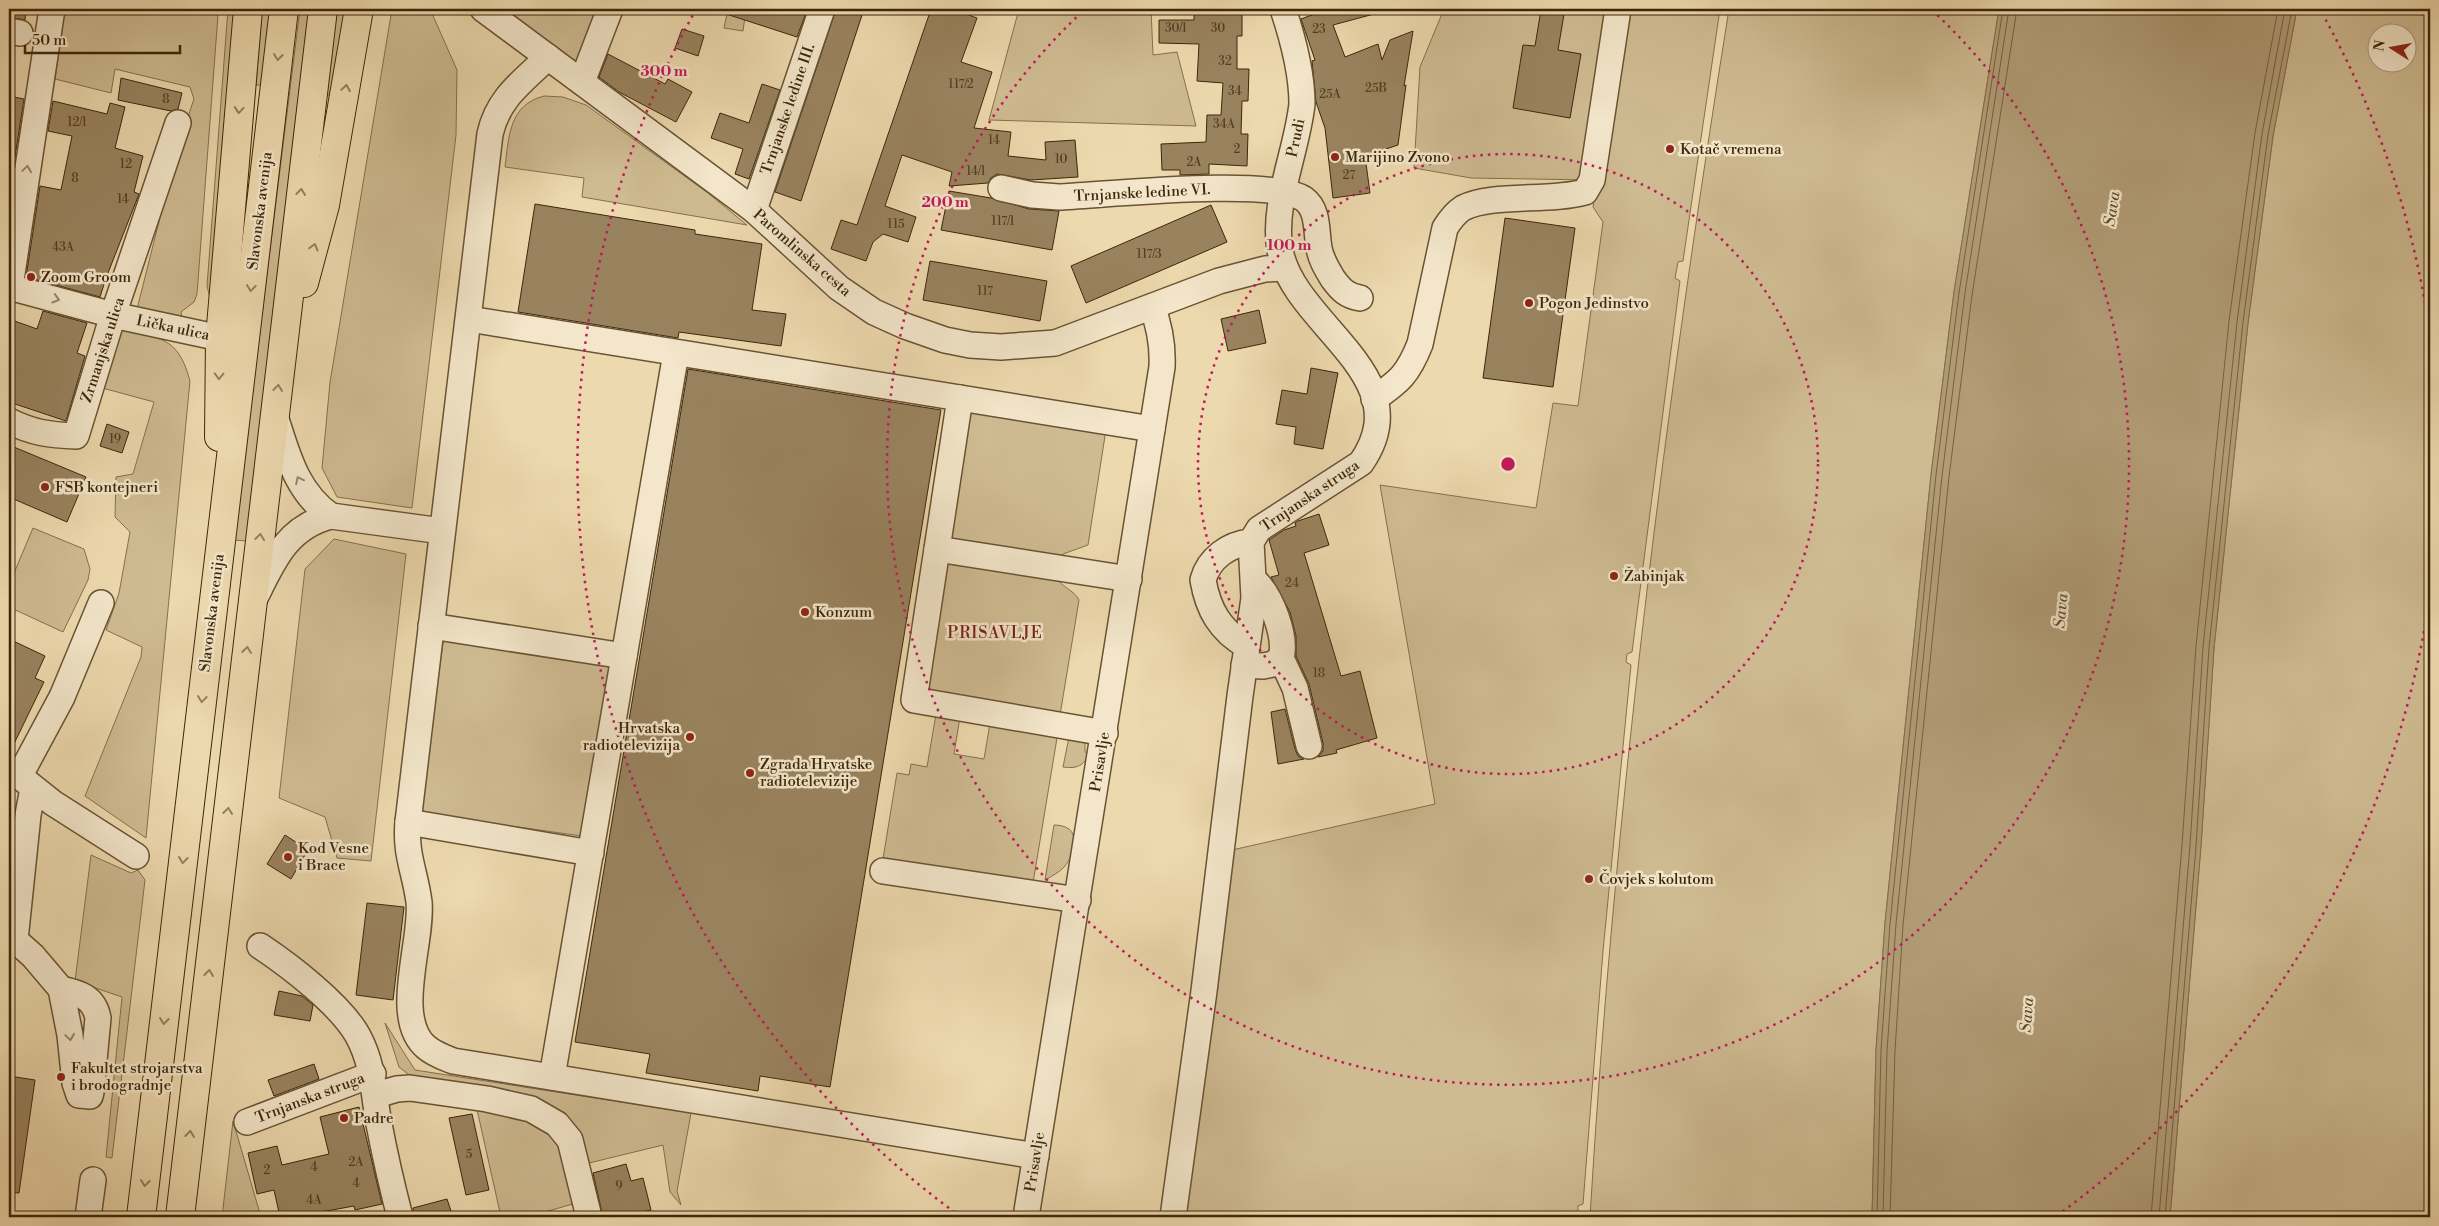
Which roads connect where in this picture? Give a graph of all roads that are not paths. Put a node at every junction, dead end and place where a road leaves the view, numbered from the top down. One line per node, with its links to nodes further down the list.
1 (52, 9): 18 (street, one-way to 1)
2 (248, 9): 23 (main road, one-way to 23)
3 (284, 9): 31 (main road, Slavonska avenija, one-way to 31)
4 (323, 9): 25 (main road, one-way to 4)
5 (360, 9): 25 (main road, one-way to 5)
6 (610, 9): 12 (street)
7 (822, 9): 16 (street, Trnjanske ledine III.)
8 (1283, 9): 15 (street, Prudi)
9 (1618, 9): 27 (street)
10 (490, 11): 11 (street, Paromlinska cesta)
11 (548, 57): 12 (street, Paromlinska cesta); 22 (street)
12 (582, 82): 16 (street, Paromlinska cesta)
13 (178, 123): 21 (street, Zrmanjska ulica)
14 (1001, 188): 15 (street, Trnjanske ledine VI.)
15 (1284, 192): 17 (street, Prudi); 19 (street)
16 (754, 210): 20 (street, Paromlinska cesta)
17 (1284, 268): 20 (street, Paromlinska cesta); 27 (street, Trnjanska struga)
18 (10, 286): 21 (street, Lička ulica, one-way to 21)
19 (1360, 298)
20 (1152, 307): 30 (street, Prisavlje)
21 (113, 315): 23 (street, Lička ulica); 29 (street, Zrmanjska ulica)
22 (469, 319): 24 (street); 33 (street)
23 (220, 338): 31 (main road, one-way to 31)
24 (676, 352): 26 (street); 41 (street)
25 (281, 362): 28 (main road, one-way to 25)
26 (960, 398): 30 (street); 35 (street)
27 (1374, 399): 34 (street, Trnjanska struga)
28 (275, 415): 32 (street, one-way to 28); 39 (main road, one-way to 28)
29 (9, 421)
30 (1152, 429): 36 (street, Prisavlje)
31 (224, 511): 61 (main road, Slavonska avenija, one-way to 61)
32 (331, 516): 33 (street); 39 (street)
33 (442, 531): 40 (street)
34 (1251, 542): 37 (street, Trnjanska struga); 42 (street)
35 (937, 549): 36 (street); 44 (street)
36 (1129, 579): 44 (street, Prisavlje)
37 (1254, 580): 42 (street, Trnjanska struga); 43 (street)
38 (101, 603): 46 (street)
39 (252, 603): 62 (main road, one-way to 39)
40 (431, 626): 41 (street); 47 (street)
41 (624, 656): 48 (street)
42 (1246, 656): 43 (street); 66 (street, Trnjanska struga)
43 (1281, 658): 45 (street)
44 (1105, 733): 51 (street, Prisavlje)
45 (1309, 746)
46 (21, 778): 49 (street); 52 (street)
47 (408, 822): 48 (street); 55 (street)
48 (591, 853): 55 (street)
49 (136, 856)
50 (883, 871): 51 (street)
51 (1078, 900): 58 (street, Prisavlje)
52 (12, 939): 54 (street)
53 (260, 946): 56 (street)
54 (61, 989)
55 (552, 1077): 58 (street)
56 (374, 1085): 57 (street, Trnjanska struga); 63 (street); 64 (street, Trnjanska struga)
57 (246, 1122)
58 (1036, 1156): 65 (street, Prisavlje)
59 (93, 1180): 60 (street)
60 (88, 1217)
61 (141, 1217)
62 (180, 1217)
63 (400, 1217)
64 (589, 1217)
65 (1026, 1217)
66 (1173, 1217)

